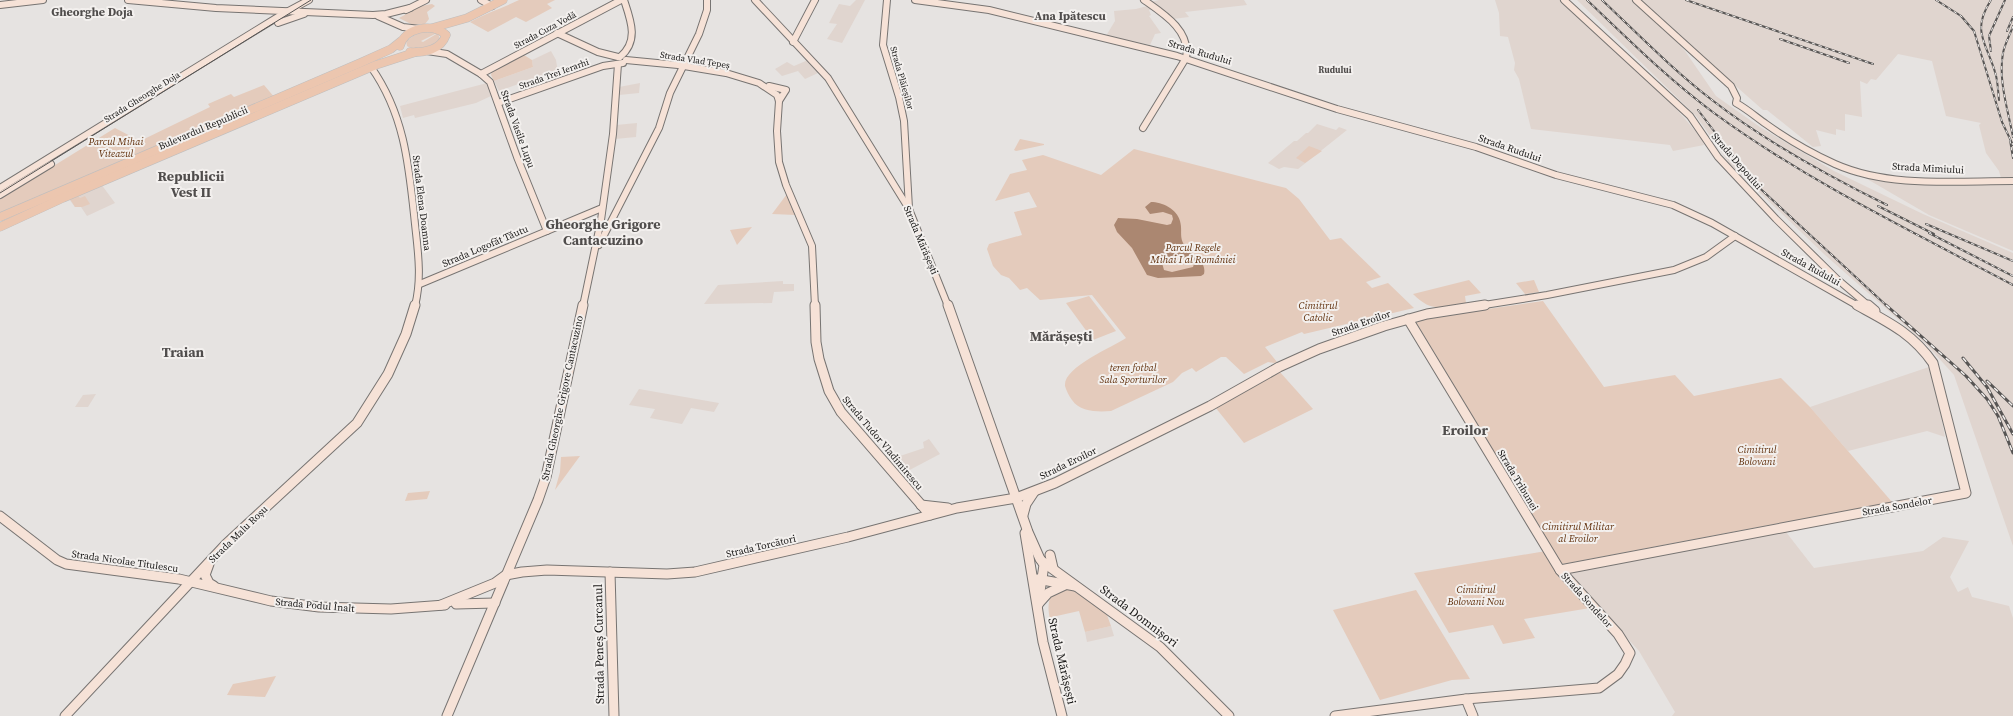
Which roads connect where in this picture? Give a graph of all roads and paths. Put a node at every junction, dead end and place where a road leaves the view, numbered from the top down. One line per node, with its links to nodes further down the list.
1 (43, 0): 17 (main road)
2 (128, 0): 20 (main road)
3 (308, 0): 20 (main road); 21 (main road, Strada Gheorghe Doja)
4 (314, 0): 23 (main road)
5 (426, 0): 19 (main road)
6 (481, 0): 18 (main road)
7 (503, 0): 18 (main road)
8 (622, 0): 34 (main road, Strada Cuza Vodă); 41 (main road)
9 (707, 0): 47 (main road)
10 (754, 0): 37 (main road, Strada Mărășești)
11 (815, 0): 37 (main road)
12 (886, 0): 53 (main road, Strada Plăieșilor)
13 (915, 0): 44 (main road, Strada Rudului)
14 (1144, 0): 44 (main road)
15 (1564, 0): 67 (main road, Strada Depoului)
16 (1636, 0): 55 (main road, Strada Mimiului)
17 (0, 5)
18 (492, 6): 27 (main road)
19 (410, 8): 24 (main road); 25 (main road)
20 (265, 10): 21 (main road); 29 (main road)
21 (291, 11): 22 (main road); 29 (main road, Strada Gheorghe Doja); 30 (main road, Strada Gheorghe Doja)
22 (315, 12): 23 (main road); 30 (main road)
23 (325, 13): 25 (main road)
24 (399, 14): 26 (main road); 28 (main road)
25 (374, 15): 26 (main road)
26 (382, 17): 28 (main road)
27 (467, 18): 32 (main road); 35 (main road)
28 (391, 21): 31 (main road)
29 (268, 23): 56 (main road, Strada Gheorghe Doja)
30 (278, 23): 57 (main road, Strada Gheorghe Doja)
31 (400, 26): 33 (main road); 36 (main road)
32 (432, 28): 33 (main road); 35 (main road)
33 (424, 29): 36 (main road)
34 (558, 33): 43 (main road); 48 (main road, Strada Cuza Vodă)
35 (444, 39): 38 (main road); 42 (main road)
36 (401, 42): 39 (main road); 46 (main road, Bulevardul Republicii); 60 (main road, Bulevardul Republicii)
37 (793, 42): 54 (main road, Strada Mărășești)
38 (427, 51): 40 (main road); 42 (main road)
39 (408, 52): 40 (main road, Bulevardul Republicii); 46 (main road, Bulevardul Republicii)
40 (416, 52): 46 (main road, Bulevardul Republicii)
41 (626, 52): 43 (main road); 45 (main road)
42 (447, 54): 49 (main road)
43 (610, 56): 45 (main road)
44 (1186, 58): 52 (main road); 64 (main road, Strada Rudului)
45 (618, 60): 47 (main road, Strada Vlad Țepeș); 51 (main road, Strada Trei Ierarhi); 58 (main road, Strada Gheorghe Grigore Cantacuzino)
46 (372, 64): 61 (main road, Bulevardul Republicii); 62 (main road, Bulevardul Republicii); 66 (main road, Strada Elena Doamna)
47 (684, 66): 50 (main road, Strada Vlad Țepeș); 65 (main road)
48 (490, 69): 49 (main road); 49 (main road)
49 (481, 74): 51 (main road, Strada Vasile Lupu)
50 (780, 94): 75 (main road, Strada Tudor Vladimirescu)
51 (498, 103): 63 (main road, Strada Vasile Lupu)
52 (1143, 128)
53 (907, 178): 54 (main road); 59 (main road, Strada Plăieșilor)
54 (892, 180): 59 (main road, Strada Mărășești)
55 (2013, 180)
56 (0, 188)
57 (0, 195)
58 (602, 208): 63 (main road, Strada Logofăt Tăutu); 65 (main road, Strada Gheorghe Grigore Cantacuzino)
59 (909, 209): 74 (main road, Strada Mărășești)
60 (0, 216)
61 (0, 221)
62 (0, 227)
63 (547, 231): 66 (main road, Strada Logofăt Tăutu)
64 (1735, 236): 68 (main road, Strada Rudului); 69 (main road, Strada Eroilor)
65 (594, 255): 85 (main road, Strada Gheorghe Grigore Cantacuzino)
66 (420, 284): 71 (main road, Strada Elena Doamna)
67 (1853, 293): 68 (main road); 70 (main road, Strada Depoului)
68 (1841, 296): 70 (main road, Strada Rudului)
69 (1408, 319): 72 (main road, Strada Eroilor); 83 (main road, Strada Tribunei)
70 (1901, 330): 73 (main road, Strada Rudului)
71 (402, 348): 80 (main road, Strada Malu Roșu)
72 (1034, 492): 74 (main road, Strada Eroilor); 79 (main road)
73 (1966, 493): 83 (main road, Strada Sondelor)
74 (1016, 498): 76 (main road, Strada Torcători); 79 (main road, Strada Mărășești)
75 (921, 505): 76 (main road); 77 (main road, Strada Tudor Vladimirescu)
76 (957, 508): 77 (main road, Strada Torcători)
77 (930, 515): 84 (main road, Strada Torcători)
78 (0, 516): 87 (main road, Strada Nicolae Titulescu)
79 (1022, 517): 81 (main road, Strada Mărășești); 82 (main road, Strada Mărășești)
80 (209, 562): 87 (main road, Strada Malu Roșu); 90 (main road)
81 (1046, 562): 82 (main road); 86 (main road, Strada Mărășești); 89 (main road, Strada Domnișori)
82 (1030, 570): 86 (main road); 94 (main road, Strada Mărășești)
83 (1560, 570): 95 (main road, Strada Sondelor)
84 (610, 572): 85 (main road, Strada Torcători); 98 (main road, Strada Peneș Curcanul)
85 (506, 575): 91 (main road, Strada Gheorghe Grigore Cantacuzino); 92 (main road, Strada Podul Înalt); 93 (main road, Strada Podul Înalt)
86 (1042, 580): 88 (main road); 94 (main road, Strada Mărășești)
87 (191, 582): 90 (main road, Strada Podul Înalt); 96 (main road, Strada Malu Roșu)
88 (1065, 584): 89 (main road); 94 (main road)
89 (1078, 587): 100 (main road, Strada Domnișori)
90 (216, 588): 93 (main road, Strada Podul Înalt)
91 (495, 603): 92 (main road); 97 (main road, Strada Gheorghe Grigore Cantacuzino)
92 (456, 604): 93 (main road, Strada Podul Înalt)
93 (441, 606)
94 (1038, 608): 99 (main road, Strada Mărășești)
95 (1466, 699): 101 (main road, Strada Sondelor); 102 (main road)
96 (65, 716)
97 (448, 716)
98 (614, 716)
99 (1062, 716)
100 (1229, 716)
101 (1335, 716)
102 (1473, 716)

